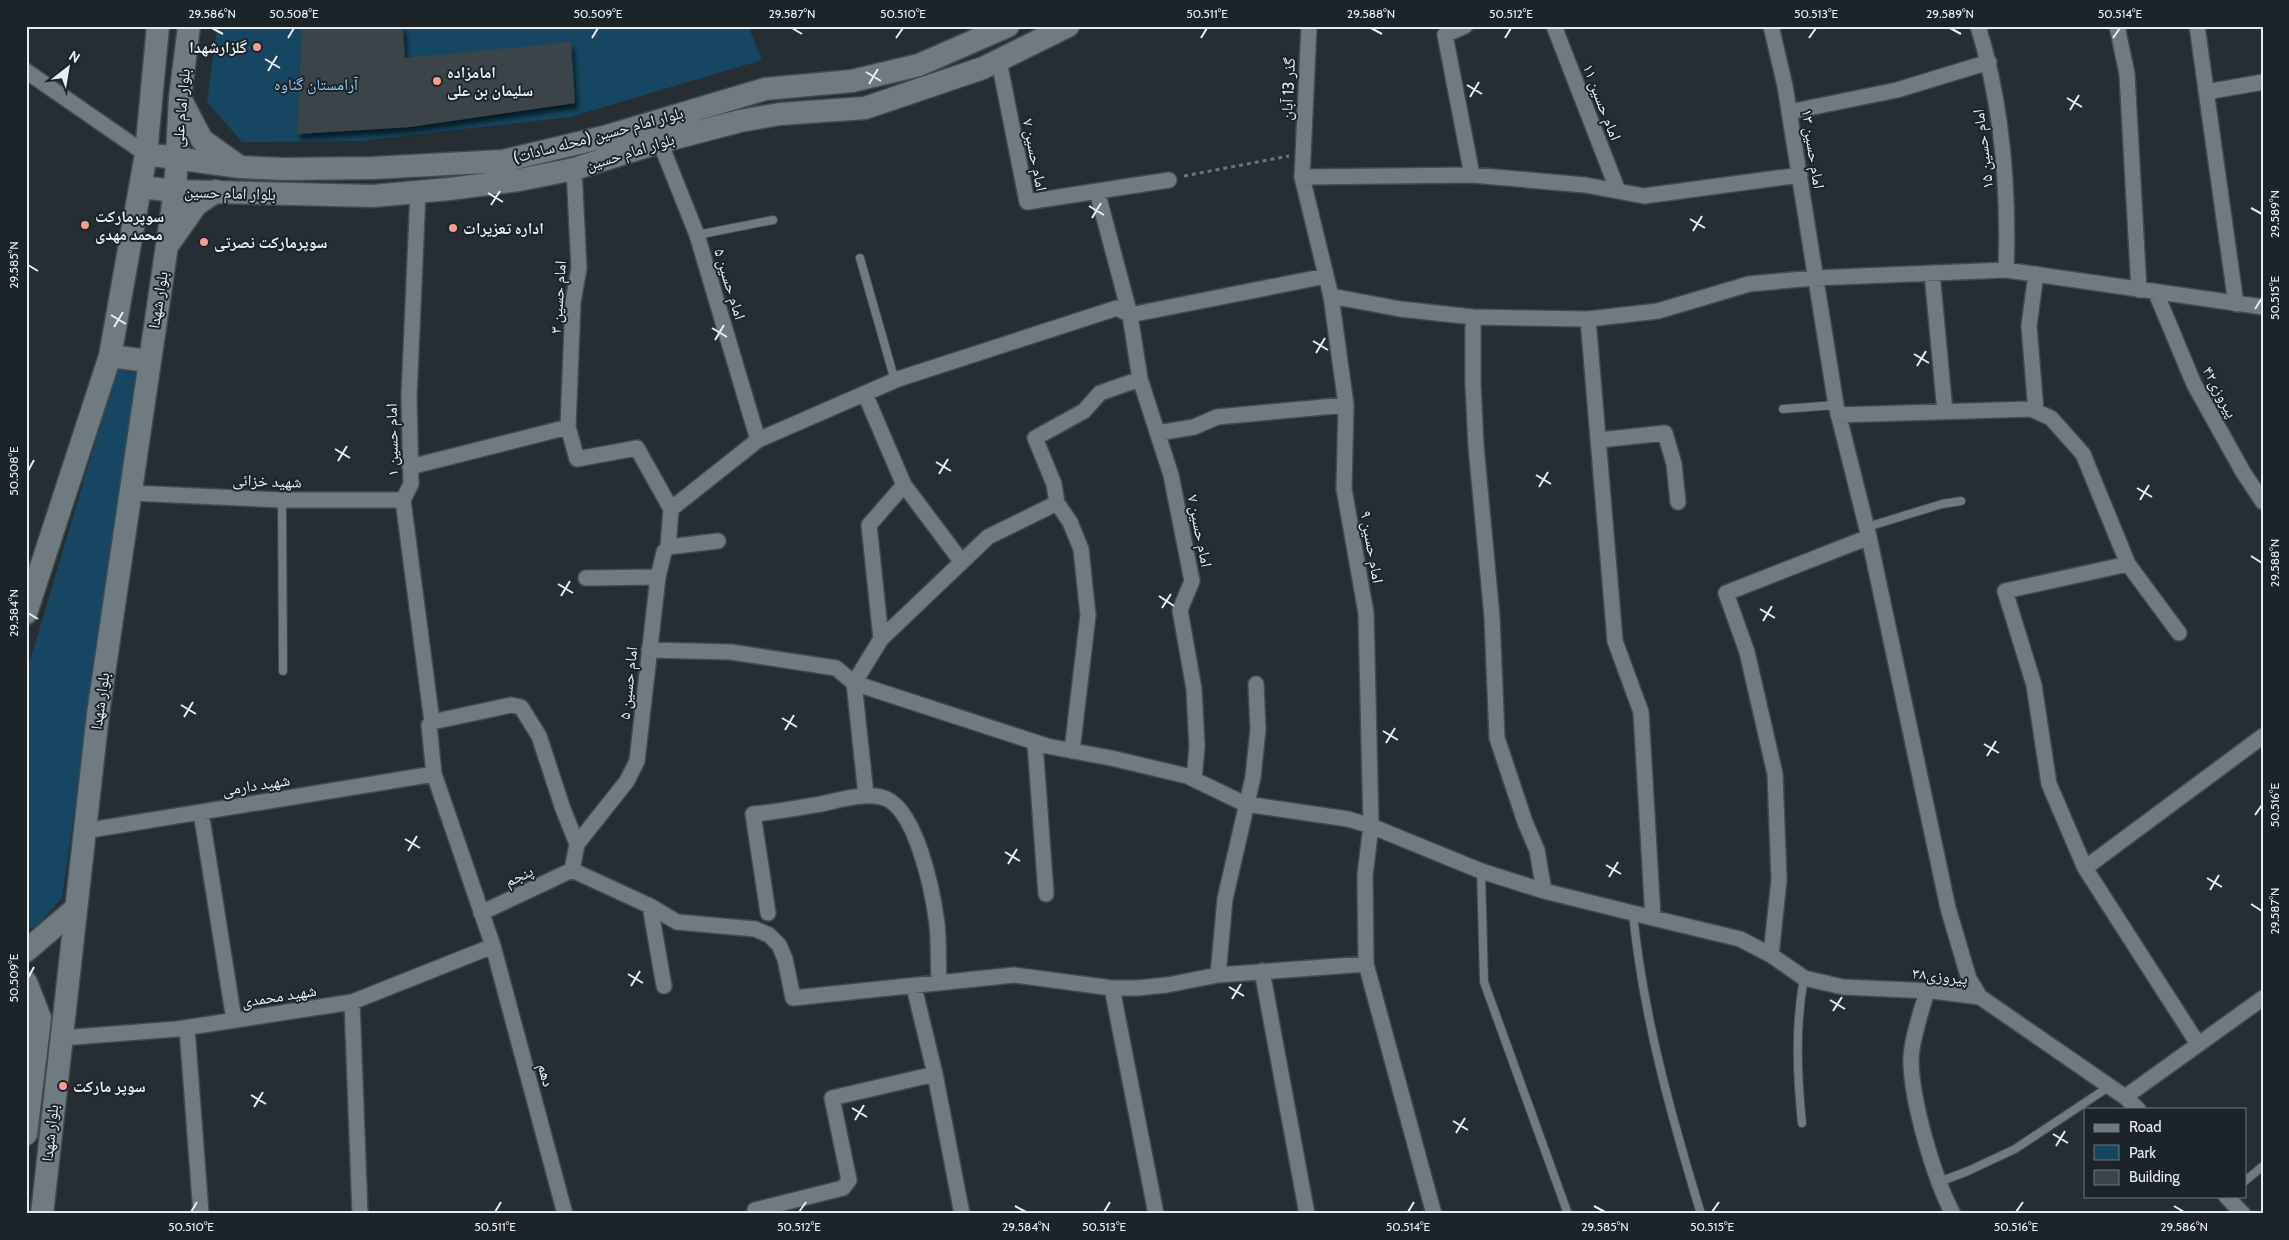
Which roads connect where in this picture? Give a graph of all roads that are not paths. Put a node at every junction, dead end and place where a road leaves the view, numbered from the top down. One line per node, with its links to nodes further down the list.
1 (158, 26): 20 (main road, بلوار امام علی)
2 (189, 26): 17 (main road, بلوار امام علی)
3 (1008, 26): 22 (main road, بلوار امام حسین (محله سادات))
4 (1068, 26): 12 (main road, بلوار امام حسین)
5 (1309, 26): 26 (street, گذر 13 آبان)
6 (1465, 26): 24 (street)
7 (1554, 26): 33 (street, امام حسین ۱۱)
8 (1771, 26): 18 (street, امام حسین ۱۳)
9 (1978, 26): 13 (street, امام حسین ۱۵)
10 (2117, 26): 43 (street)
11 (2197, 26): 16 (street)
12 (999, 61): 19 (main road, بلوار امام حسین); 32 (street, امام حسین ۷)
13 (1989, 62): 18 (street); 38 (street, امام حسین ۱۵)
14 (29, 78): 20 (street)
15 (2263, 82): 16 (street)
16 (2206, 92): 46 (street)
17 (180, 98): 21 (main road, بلوار امام علی); 22 (main road)
18 (1789, 112): 25 (street, امام حسین ۱۳)
19 (660, 142): 23 (main road, بلوار امام حسین); 35 (street, امام حسین ۵)
20 (146, 154): 21 (main road, بلوار امام حسین (محله سادات)); 28 (main road)
21 (177, 158): 22 (main road, بلوار امام حسین (محله سادات)); 29 (main road, بلوار امام علی)
22 (240, 167)
23 (574, 169): 31 (main road, بلوار امام حسین); 61 (street, امام حسین ۳)
24 (1472, 175): 26 (street); 33 (street)
25 (1800, 175): 33 (street); 42 (street, امام حسین ۱۳)
26 (1302, 178): 41 (street, امام حسین ۹)
27 (1169, 180): 32 (street, امام حسین ۷)
28 (141, 187): 29 (main road, بلوار امام حسین); 51 (main road)
29 (175, 191): 30 (main road, بلوار امام حسین); 36 (main road, بلوار شهدا)
30 (216, 191): 31 (main road, بلوار امام حسین); 36 (main road)
31 (418, 191): 65 (street, امام حسین ۱)
32 (1097, 191): 48 (street, امام حسین ۷)
33 (1618, 191)
34 (773, 220): 35 (lane)
35 (697, 235): 63 (street, امام حسین ۵)
36 (166, 247): 52 (main road, بلوار شهدا)
37 (860, 258): 53 (lane)
38 (2006, 270): 39 (street); 40 (street)
39 (1932, 273): 42 (street); 59 (street)
40 (2036, 274): 43 (street); 60 (street)
41 (1326, 276): 45 (street, امام حسین ۹); 48 (street)
42 (1814, 278): 50 (street); 58 (street, امام حسین ۱۳)
43 (2139, 290): 44 (street)
44 (2156, 293): 46 (street); 72 (street, پیروزی۴۲)
45 (1330, 296): 49 (street); 56 (street, امام حسین ۹)
46 (2236, 304): 47 (street)
47 (2263, 307)
48 (1130, 315): 53 (street); 54 (street, امام حسین ۷)
49 (1473, 317): 50 (street); 105 (street)
50 (1588, 319): 64 (street)
51 (110, 356): 52 (main road); 82 (main road)
52 (148, 361): 67 (main road, بلوار شهدا)
53 (895, 380): 55 (street)
54 (1140, 380): 62 (street, امام حسین ۷); 73 (street)
55 (865, 394): 63 (street); 66 (street)
56 (1346, 405): 62 (street); 99 (street, امام حسین ۹)
57 (1783, 409): 58 (lane)
58 (1837, 410): 59 (street); 75 (street, امام حسین ۱۳)
59 (1945, 412): 60 (street)
60 (2036, 412): 79 (street)
61 (568, 427): 65 (street); 74 (street, امام حسین ۳)
62 (1158, 433): 95 (street, امام حسین ۷)
63 (758, 440): 74 (street)
64 (1599, 440): 71 (street); 112 (street)
65 (410, 466): 69 (street, امام حسین ۱)
66 (904, 485): 78 (street); 85 (street)
67 (131, 493): 68 (street, شهید خزائی); 100 (main road, بلوار شهدا)
68 (282, 500): 69 (street, شهید خزائی); 87 (lane)
69 (403, 500): 90 (street, امام حسین ۱)
70 (1961, 501): 75 (lane)
71 (1678, 502)
72 (2263, 502)
73 (1057, 503): 78 (street); 93 (street)
74 (671, 509): 77 (street, امام حسین ۵)
75 (1868, 532): 115 (street); 126 (street, امام حسین ۱۳)
76 (718, 541): 77 (street)
77 (668, 547): 80 (street, امام حسین ۵)
78 (962, 561): 85 (street)
79 (2128, 564): 84 (street); 102 (street)
80 (658, 577): 81 (street); 86 (street, امام حسین ۵)
81 (586, 578)
82 (30, 584): 83 (main road)
83 (26, 613)
84 (2178, 633)
85 (881, 639): 88 (street)
86 (649, 650): 88 (street, پیروزی۳۸); 101 (street, امام حسین ۵)
87 (283, 671)
88 (854, 683): 92 (street, پیروزی۳۸); 96 (street)
89 (1256, 684): 97 (street)
90 (432, 722): 94 (street, امام حسین ۱); 101 (street)
91 (2263, 736): 102 (street)
92 (1035, 743): 93 (street, پیروزی۳۸); 106 (street)
93 (1072, 751): 95 (street, پیروزی۳۸)
94 (434, 774): 98 (street, شهید دارمی); 109 (street, امام حسین ۱)
95 (1194, 779): 97 (street, پیروزی۳۸)
96 (866, 796): 110 (street); 121 (street)
97 (1245, 804): 99 (street, پیروزی۳۸); 118 (street)
98 (201, 812): 100 (street, شهید دارمی); 129 (street)
99 (1371, 826): 104 (street, پیروزی۳۸); 116 (street, امام حسین ۹)
100 (84, 831): 108 (main road, بلوار شهدا)
101 (578, 844): 103 (street)
102 (2086, 868): 132 (street)
103 (572, 870): 107 (street); 109 (street, پنجم)
104 (1481, 871): 105 (street, پیروزی۳۸); 152 (lane)
105 (1544, 891): 111 (street, پیروزی۳۸)
106 (1046, 894)
107 (650, 906): 122 (street); 123 (street)
108 (75, 909): 114 (main road); 131 (main road, بلوار شهدا)
109 (481, 913): 113 (street, دهم)
110 (768, 913)
111 (1633, 913): 112 (street, پیروزی۳۸); 153 (lane)
112 (1653, 918): 115 (street, پیروزی۳۸)
113 (493, 946): 128 (street, شهید محمدی); 146 (street, دهم)
114 (26, 951)
115 (1771, 955): 119 (street, پیروزی۳۸)
116 (1366, 964): 117 (street); 151 (street, امام حسین ۹)
117 (1262, 972): 118 (street); 150 (street)
118 (1218, 975): 124 (street)
119 (1804, 978): 125 (street, پیروزی۳۸); 137 (lane)
120 (26, 982): 139 (main road, بلوار شهدا)
121 (939, 982): 123 (street); 124 (street)
122 (664, 986)
123 (914, 987): 133 (street)
124 (1112, 988): 149 (street)
125 (1927, 990): 126 (street, پیروزی۳۸); 142 (street)
126 (1980, 997): 134 (street, پیروزی۳۸)
127 (2263, 998): 132 (street)
128 (352, 1002): 129 (street, شهید محمدی); 145 (street)
129 (234, 1020): 130 (street, شهید محمدی)
130 (187, 1028): 131 (street, شهید محمدی); 144 (street)
131 (61, 1038): 138 (main road, بلوار شهدا)
132 (2198, 1044): 135 (street)
133 (935, 1074): 147 (street); 148 (street)
134 (2110, 1086): 135 (street, پیروزی۳۸); 142 (lane)
135 (2125, 1097): 136 (street, پیروزی۳۸)
136 (2137, 1108)
137 (1802, 1123)
138 (51, 1128): 139 (main road); 143 (main road, بلوار شهدا)
139 (27, 1130)
140 (2263, 1166): 141 (lane)
141 (2246, 1180)
142 (1939, 1182): 154 (street)
143 (42, 1214)
144 (200, 1214)
145 (360, 1214)
146 (565, 1214)
147 (755, 1214)
148 (962, 1214)
149 (1156, 1214)
150 (1307, 1214)
151 (1434, 1214)
152 (1568, 1214)
153 (1701, 1214)
154 (1954, 1214)

